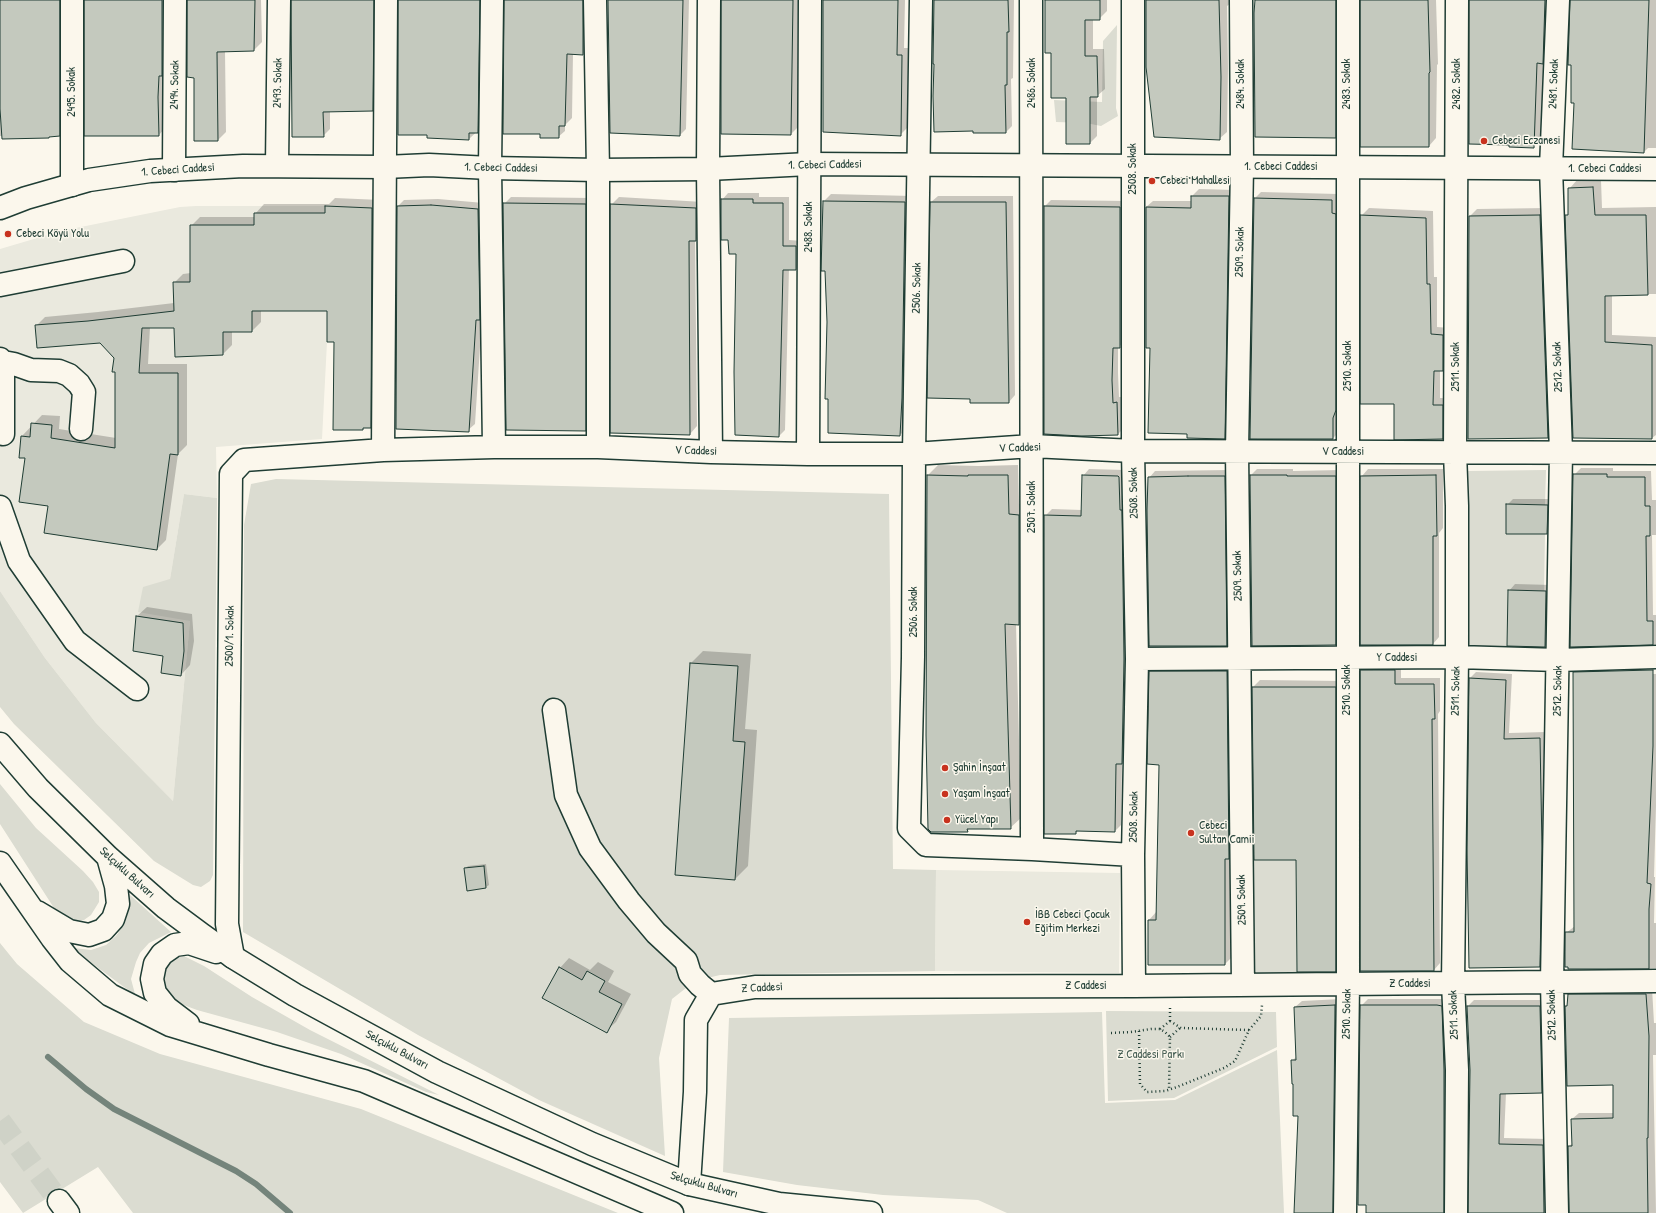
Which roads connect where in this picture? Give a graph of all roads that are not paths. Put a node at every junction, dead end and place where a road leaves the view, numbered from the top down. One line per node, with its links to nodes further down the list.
1 (72, 0): 31 (street, 2495. Sokak)
2 (175, 0): 29 (street, 2494. Sokak)
3 (279, 0): 17 (street, 2493. Sokak)
4 (386, 0): 21 (street)
5 (492, 0): 23 (street)
6 (595, 0): 30 (street)
7 (709, 0): 27 (street)
8 (810, 0): 16 (street, 2488. Sokak)
9 (921, 0): 18 (street, 2506. Sokak)
10 (1031, 0): 19 (street, 2486. Sokak)
11 (1133, 0): 20 (street, 2508. Sokak)
12 (1241, 0): 22 (street, 2484. Sokak)
13 (1348, 0): 24 (street, 2483. Sokak)
14 (1457, 0): 25 (street, 2482. Sokak)
15 (1558, 0): 26 (street, 2481. Sokak)
16 (809, 164): 18 (street, 1. Cebeci Caddesi); 27 (street, 1. Cebeci Caddesi); 49 (street, 2488. Sokak)
17 (277, 165): 21 (street, 1. Cebeci Caddesi); 29 (street, 1. Cebeci Caddesi)
18 (920, 165): 19 (street, 1. Cebeci Caddesi); 50 (street, 2506. Sokak)
19 (1032, 166): 20 (street, 1. Cebeci Caddesi); 38 (street, 2507. Sokak)
20 (1133, 166): 22 (street, 1. Cebeci Caddesi); 42 (street, 2508. Sokak)
21 (385, 167): 23 (street, 1. Cebeci Caddesi); 41 (street)
22 (1242, 167): 24 (street, 1. Cebeci Caddesi); 43 (street, 2509. Sokak)
23 (490, 168): 30 (street, 1. Cebeci Caddesi); 39 (street)
24 (1347, 168): 25 (street, 1. Cebeci Caddesi); 45 (street, 2510. Sokak)
25 (1457, 168): 26 (street, 1. Cebeci Caddesi); 46 (street, 2511. Sokak)
26 (1551, 168): 28 (street, 1. Cebeci Caddesi); 47 (street, 2512. Sokak)
27 (708, 169): 30 (street, 1. Cebeci Caddesi); 44 (street)
28 (1656, 169)
29 (174, 170): 31 (street, 1. Cebeci Caddesi)
30 (598, 170): 40 (street)
31 (72, 185): 32 (street, 1. Cebeci Caddesi)
32 (0, 208)
33 (123, 261): 34 (street)
34 (0, 285)
35 (2, 361): 36 (street); 37 (street)
36 (81, 428)
37 (3, 434)
38 (1032, 446): 42 (street, V Caddesi); 50 (street, V Caddesi); 61 (street, 2507. Sokak)
39 (494, 447): 40 (street, V Caddesi); 41 (street, V Caddesi)
40 (598, 447): 44 (street, V Caddesi)
41 (383, 450): 66 (street, 2500/1. Sokak)
42 (1133, 451): 43 (street, V Caddesi); 56 (street, 2508. Sokak)
43 (1237, 451): 45 (street, V Caddesi); 53 (street, 2509. Sokak)
44 (711, 452): 49 (street, V Caddesi)
45 (1349, 452): 46 (street, V Caddesi); 54 (street, 2510. Sokak)
46 (1455, 452): 47 (street, V Caddesi); 55 (street, 2511. Sokak)
47 (1561, 452): 48 (street, V Caddesi); 57 (street, 2512. Sokak)
48 (1656, 452)
49 (808, 454): 50 (street, V Caddesi)
50 (914, 454): 61 (street, 2506. Sokak)
51 (0, 507): 58 (street)
52 (1656, 657): 57 (street, Y Caddesi)
53 (1239, 658): 54 (street, Y Caddesi); 56 (street, Y Caddesi); 71 (street, 2509. Sokak)
54 (1347, 658): 55 (street, Y Caddesi); 70 (street, 2510. Sokak)
55 (1457, 658): 57 (street, Y Caddesi); 69 (street, 2511. Sokak)
56 (1137, 659): 62 (street, 2508. Sokak)
57 (1558, 660): 68 (street, 2512. Sokak)
58 (137, 689)
59 (554, 710): 73 (street)
60 (0, 744): 63 (street, Selçuklu Bulvarı)
61 (1032, 849): 62 (street, 2506. Sokak)
62 (1133, 855): 72 (street, 2508. Sokak)
63 (108, 858): 65 (street); 66 (street, Selçuklu Bulvarı)
64 (0, 863): 65 (street)
65 (29, 907): 74 (street)
66 (233, 957): 74 (street); 75 (street, Selçuklu Bulvarı)
67 (1656, 981): 68 (street, Z Caddesi)
68 (1552, 982): 69 (street, Z Caddesi); 80 (street, 2512. Sokak)
69 (1453, 983): 70 (street, Z Caddesi); 79 (street, 2511. Sokak)
70 (1348, 984): 71 (street, Z Caddesi); 78 (street, 2510. Sokak)
71 (1252, 985): 72 (street, Z Caddesi)
72 (1134, 986): 73 (street, Z Caddesi)
73 (711, 994): 75 (street)
74 (202, 1035): 76 (street)
75 (689, 1184): 77 (street, Selçuklu Bulvarı)
76 (672, 1213)
77 (871, 1213)
78 (1345, 1213)
79 (1456, 1213)
80 (1557, 1213)

